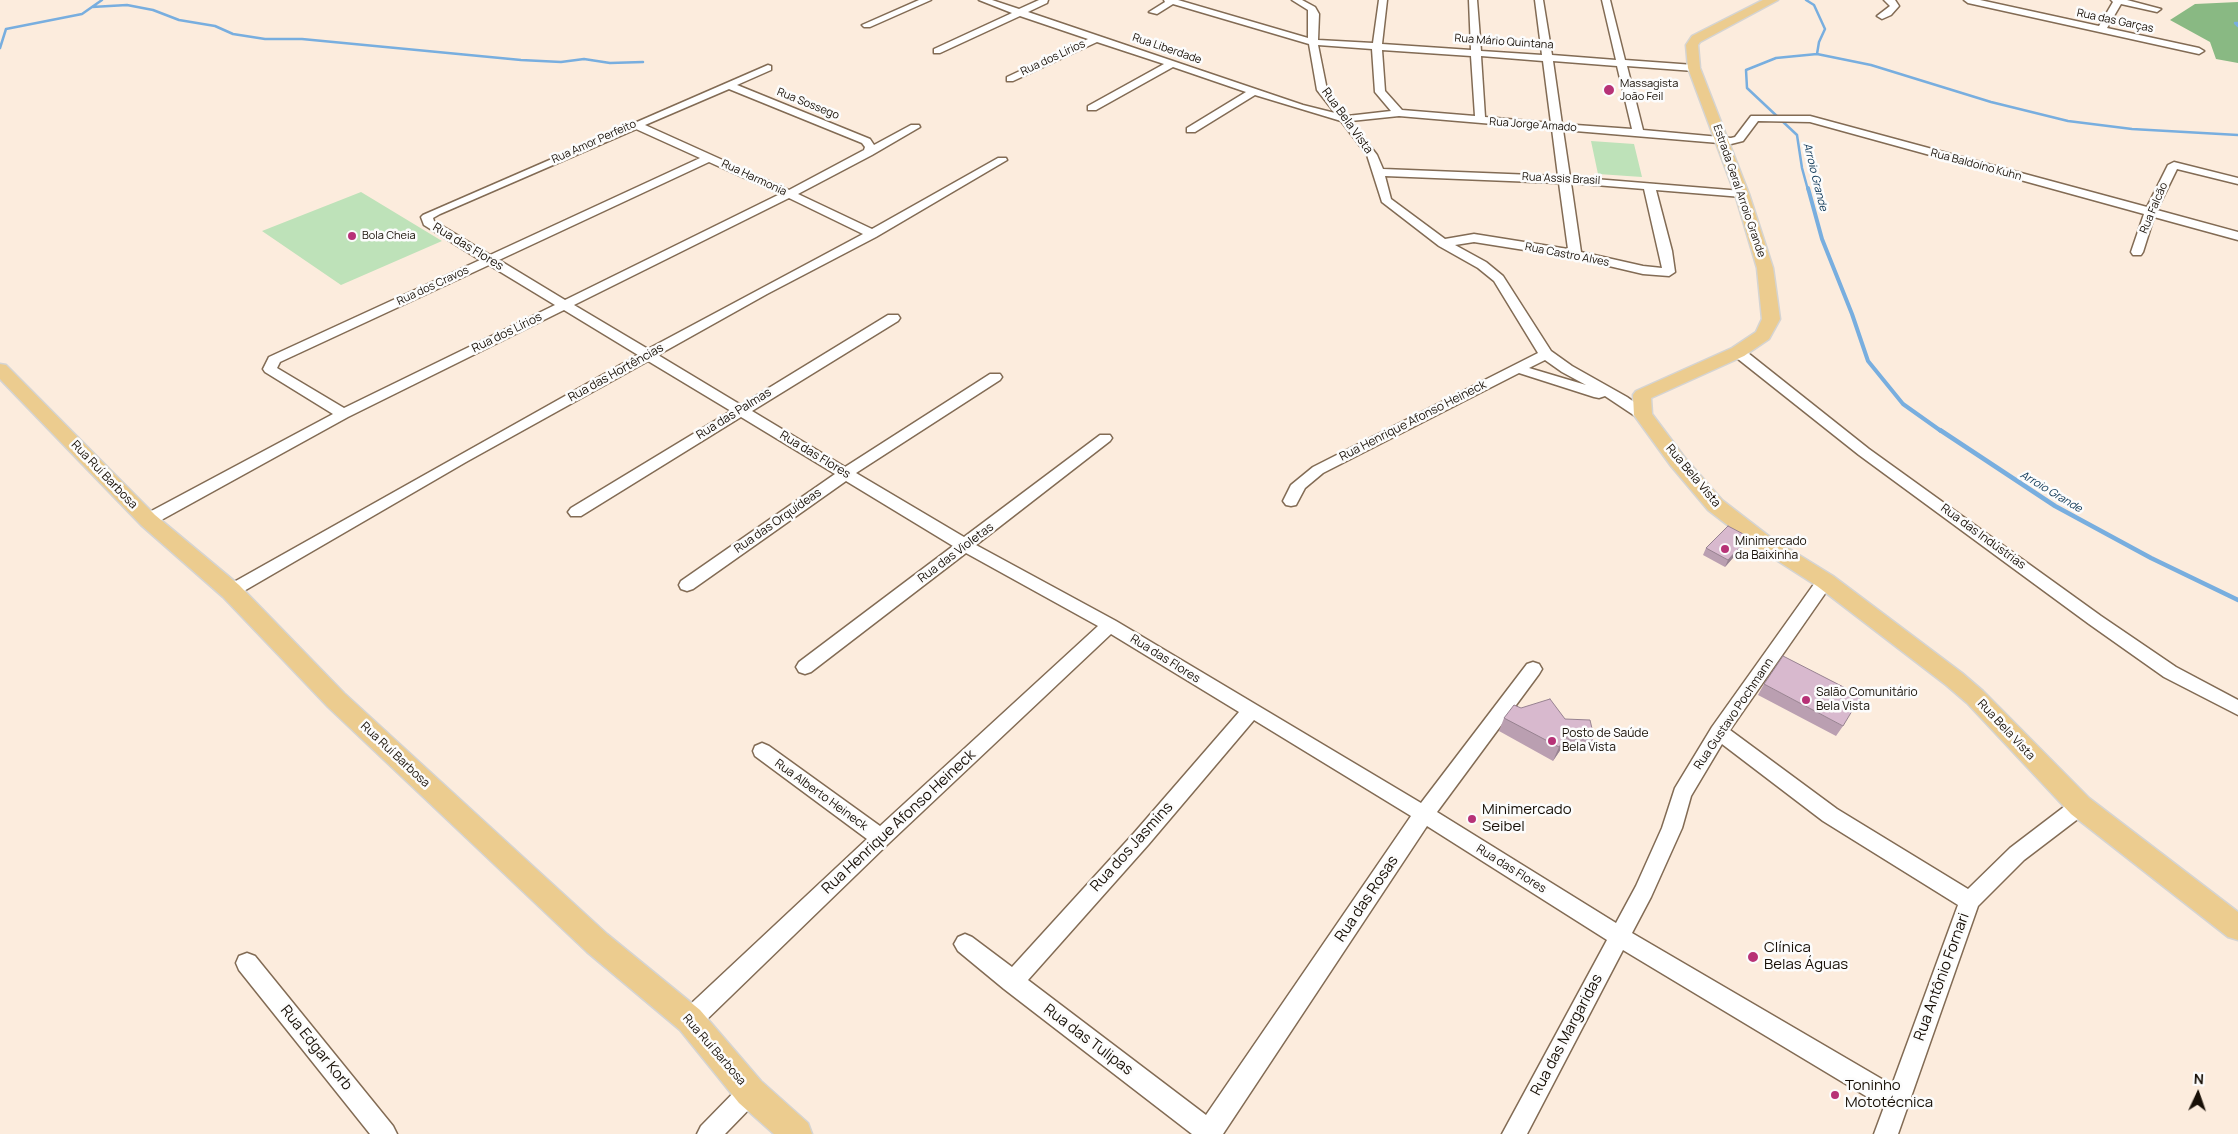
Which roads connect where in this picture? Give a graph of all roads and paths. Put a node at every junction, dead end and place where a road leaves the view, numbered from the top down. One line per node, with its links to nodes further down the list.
1 (927, 0): 18 (street)
2 (983, 0): 15 (street, Rua Liberdade)
3 (1171, 0): 16 (street); 22 (street, Rua Mário Quintana)
4 (1296, 0): 22 (street, Rua Bela Vista)
5 (1383, 0): 23 (street)
6 (1473, 0): 25 (street)
7 (1539, 0): 27 (street)
8 (1606, 0): 28 (street)
9 (1772, 0): 31 (main road, Estrada Geral Arroio Grande)
10 (1888, 0): 17 (street)
11 (1968, 0): 19 (street, Rua das Garças)
12 (2117, 0): 14 (street); 19 (street)
13 (1044, 1): 15 (street)
14 (2157, 9)
15 (1020, 12): 20 (street, Rua Liberdade); 24 (street)
16 (1154, 12)
17 (1882, 16)
18 (867, 25)
19 (2099, 29): 21 (street); 26 (street, Rua das Garças)
20 (1096, 38): 29 (street, Rua Liberdade); 32 (street, Rua dos Lírios)
21 (2089, 40)
22 (1313, 42): 23 (street, Rua Mário Quintana); 38 (street, Rua Bela Vista)
23 (1378, 46): 25 (street, Rua Mário Quintana); 36 (street)
24 (937, 51)
25 (1475, 52): 27 (street, Rua Mário Quintana); 39 (street)
26 (2199, 52)
27 (1546, 57): 28 (street, Rua Mário Quintana); 42 (street)
28 (1620, 63): 31 (street, Rua Mário Quintana); 44 (street)
29 (1172, 64): 34 (street, Rua Liberdade); 35 (street)
30 (768, 68): 33 (street, Rua Amor Perfeito)
31 (1694, 68): 45 (main road, Estrada Geral Arroio Grande)
32 (1010, 79)
33 (728, 85): 40 (street, Rua Amor Perfeito); 46 (street, Rua Sossego)
34 (1253, 92): 38 (street, Rua Liberdade); 43 (street)
35 (1092, 108)
36 (1399, 113): 38 (street, Rua Jorge Amado); 39 (street, Rua Jorge Amado)
37 (1792, 118): 45 (street, Rua Baldoíno Kuhn); 56 (street, Rua Baldoíno Kuhn)
38 (1344, 119): 50 (street, Rua Bela Vista)
39 (1480, 121): 42 (street, Rua Jorge Amado)
40 (635, 125): 47 (street, Rua Harmonia); 57 (street, Rua Amor Perfeito)
41 (915, 127): 46 (street, Rua dos Lírios)
42 (1556, 127): 44 (street, Rua Jorge Amado); 51 (street)
43 (1191, 130)
44 (1638, 132): 45 (street, Rua Jorge Amado)
45 (1722, 140): 55 (main road, Estrada Geral Arroio Grande)
46 (868, 152): 54 (street, Rua dos Lírios)
47 (710, 158): 54 (street, Rua Harmonia); 63 (street, Rua dos Cravos)
48 (1002, 160): 58 (street, Rua das Hortências)
49 (2174, 165): 52 (street); 56 (street, Rua Falcão)
50 (1380, 172): 51 (street, Rua Assis Brasil); 60 (street, Rua Bela Vista)
51 (1565, 179): 53 (street, Rua Assis Brasil); 62 (street)
52 (2238, 181)
53 (1649, 186): 55 (street, Rua Assis Brasil); 62 (street, Rua Castro Alves)
54 (789, 194): 58 (street, Rua Harmonia); 64 (street, Rua dos Lírios)
55 (1742, 194): 66 (main road, Estrada Geral Arroio Grande)
56 (2150, 212): 59 (street, Rua Baldoíno Kuhn); 61 (street, Rua Falcão)
57 (428, 223): 63 (street, Rua das Flores)
58 (872, 234): 68 (street, Rua das Hortências)
59 (2238, 236)
60 (1444, 243): 62 (street, Rua Castro Alves); 67 (street, Rua Bela Vista)
61 (2137, 252)
62 (1575, 254)
63 (489, 260): 64 (street, Rua das Flores); 74 (street, Rua dos Cravos)
64 (563, 305): 68 (street, Rua das Flores); 74 (street, Rua dos Lírios)
65 (893, 318): 73 (street, Rua das Palmas)
66 (1738, 352): 75 (main road, Estrada Geral Arroio Grande); 88 (street, Rua das Indústrias)
67 (1546, 354): 69 (street, Rua Henrique Afonso Heineck); 72 (street, Rua Bela Vista)
68 (647, 356): 73 (street, Rua das Flores); 84 (street, Rua das Hortências)
69 (1516, 368): 72 (street); 78 (street, Rua Henrique Afonso Heineck)
70 (0, 369): 80 (main road, Rua Ruí Barbosa)
71 (995, 376): 77 (street, Rua das Orquídeas)
72 (1622, 400): 75 (street, Rua Bela Vista)
73 (740, 410): 77 (street, Rua das Flores); 79 (street, Rua das Palmas)
74 (344, 414): 80 (street, Rua dos Lírios)
75 (1643, 415): 82 (main road, Rua Bela Vista)
76 (1106, 438): 81 (street, Rua das Violetas)
77 (846, 473): 81 (street, Rua das Flores); 83 (street, Rua das Orquídeas)
78 (1291, 501)
79 (576, 512)
80 (148, 520): 84 (main road, Rua Ruí Barbosa)
81 (966, 546): 85 (street, Rua das Flores); 86 (street, Rua das Violetas)
82 (1825, 581): 90 (street, Rua Gustavo Pochmann); 92 (main road, Rua Bela Vista)
83 (686, 585)
84 (231, 591): 101 (main road, Rua Ruí Barbosa)
85 (1110, 625): 89 (street, Rua das Flores); 94 (street, Rua Henrique Afonso Heineck)
86 (805, 668)
87 (1533, 669): 93 (street, Rua das Rosas)
88 (2238, 708)
89 (1251, 712): 93 (street, Rua das Flores); 100 (street, Rua dos Jasmins)
90 (1719, 732): 95 (street); 97 (street, Rua Gustavo Pochmann)
91 (762, 752): 94 (street, Rua Alberto Heineck)
92 (2080, 806): 95 (street, Rua Antônio Fornari); 96 (main road, Rua Bela Vista)
93 (1424, 814): 97 (street, Rua das Flores); 104 (street, Rua das Rosas)
94 (881, 838): 101 (street, Rua Henrique Afonso Heineck)
95 (1970, 901): 103 (street, Rua Antônio Fornari)
96 (2238, 928)
97 (1620, 936): 103 (street, Rua das Flores); 108 (street, Rua das Margaridas)
98 (965, 944): 100 (street, Rua das Tulipas)
99 (247, 963): 105 (street, Rua Edgar Korb)
100 (1012, 982): 104 (street, Rua das Tulipas)
101 (690, 1020): 102 (main road, Rua Ruí Barbosa)
102 (750, 1092): 106 (street); 107 (main road, Rua Ruí Barbosa)
103 (1898, 1102): 109 (street, Rua Antônio Fornari)
104 (1209, 1133)
105 (385, 1134)
106 (709, 1134)
107 (797, 1134)
108 (1514, 1134)
109 (1886, 1134)

